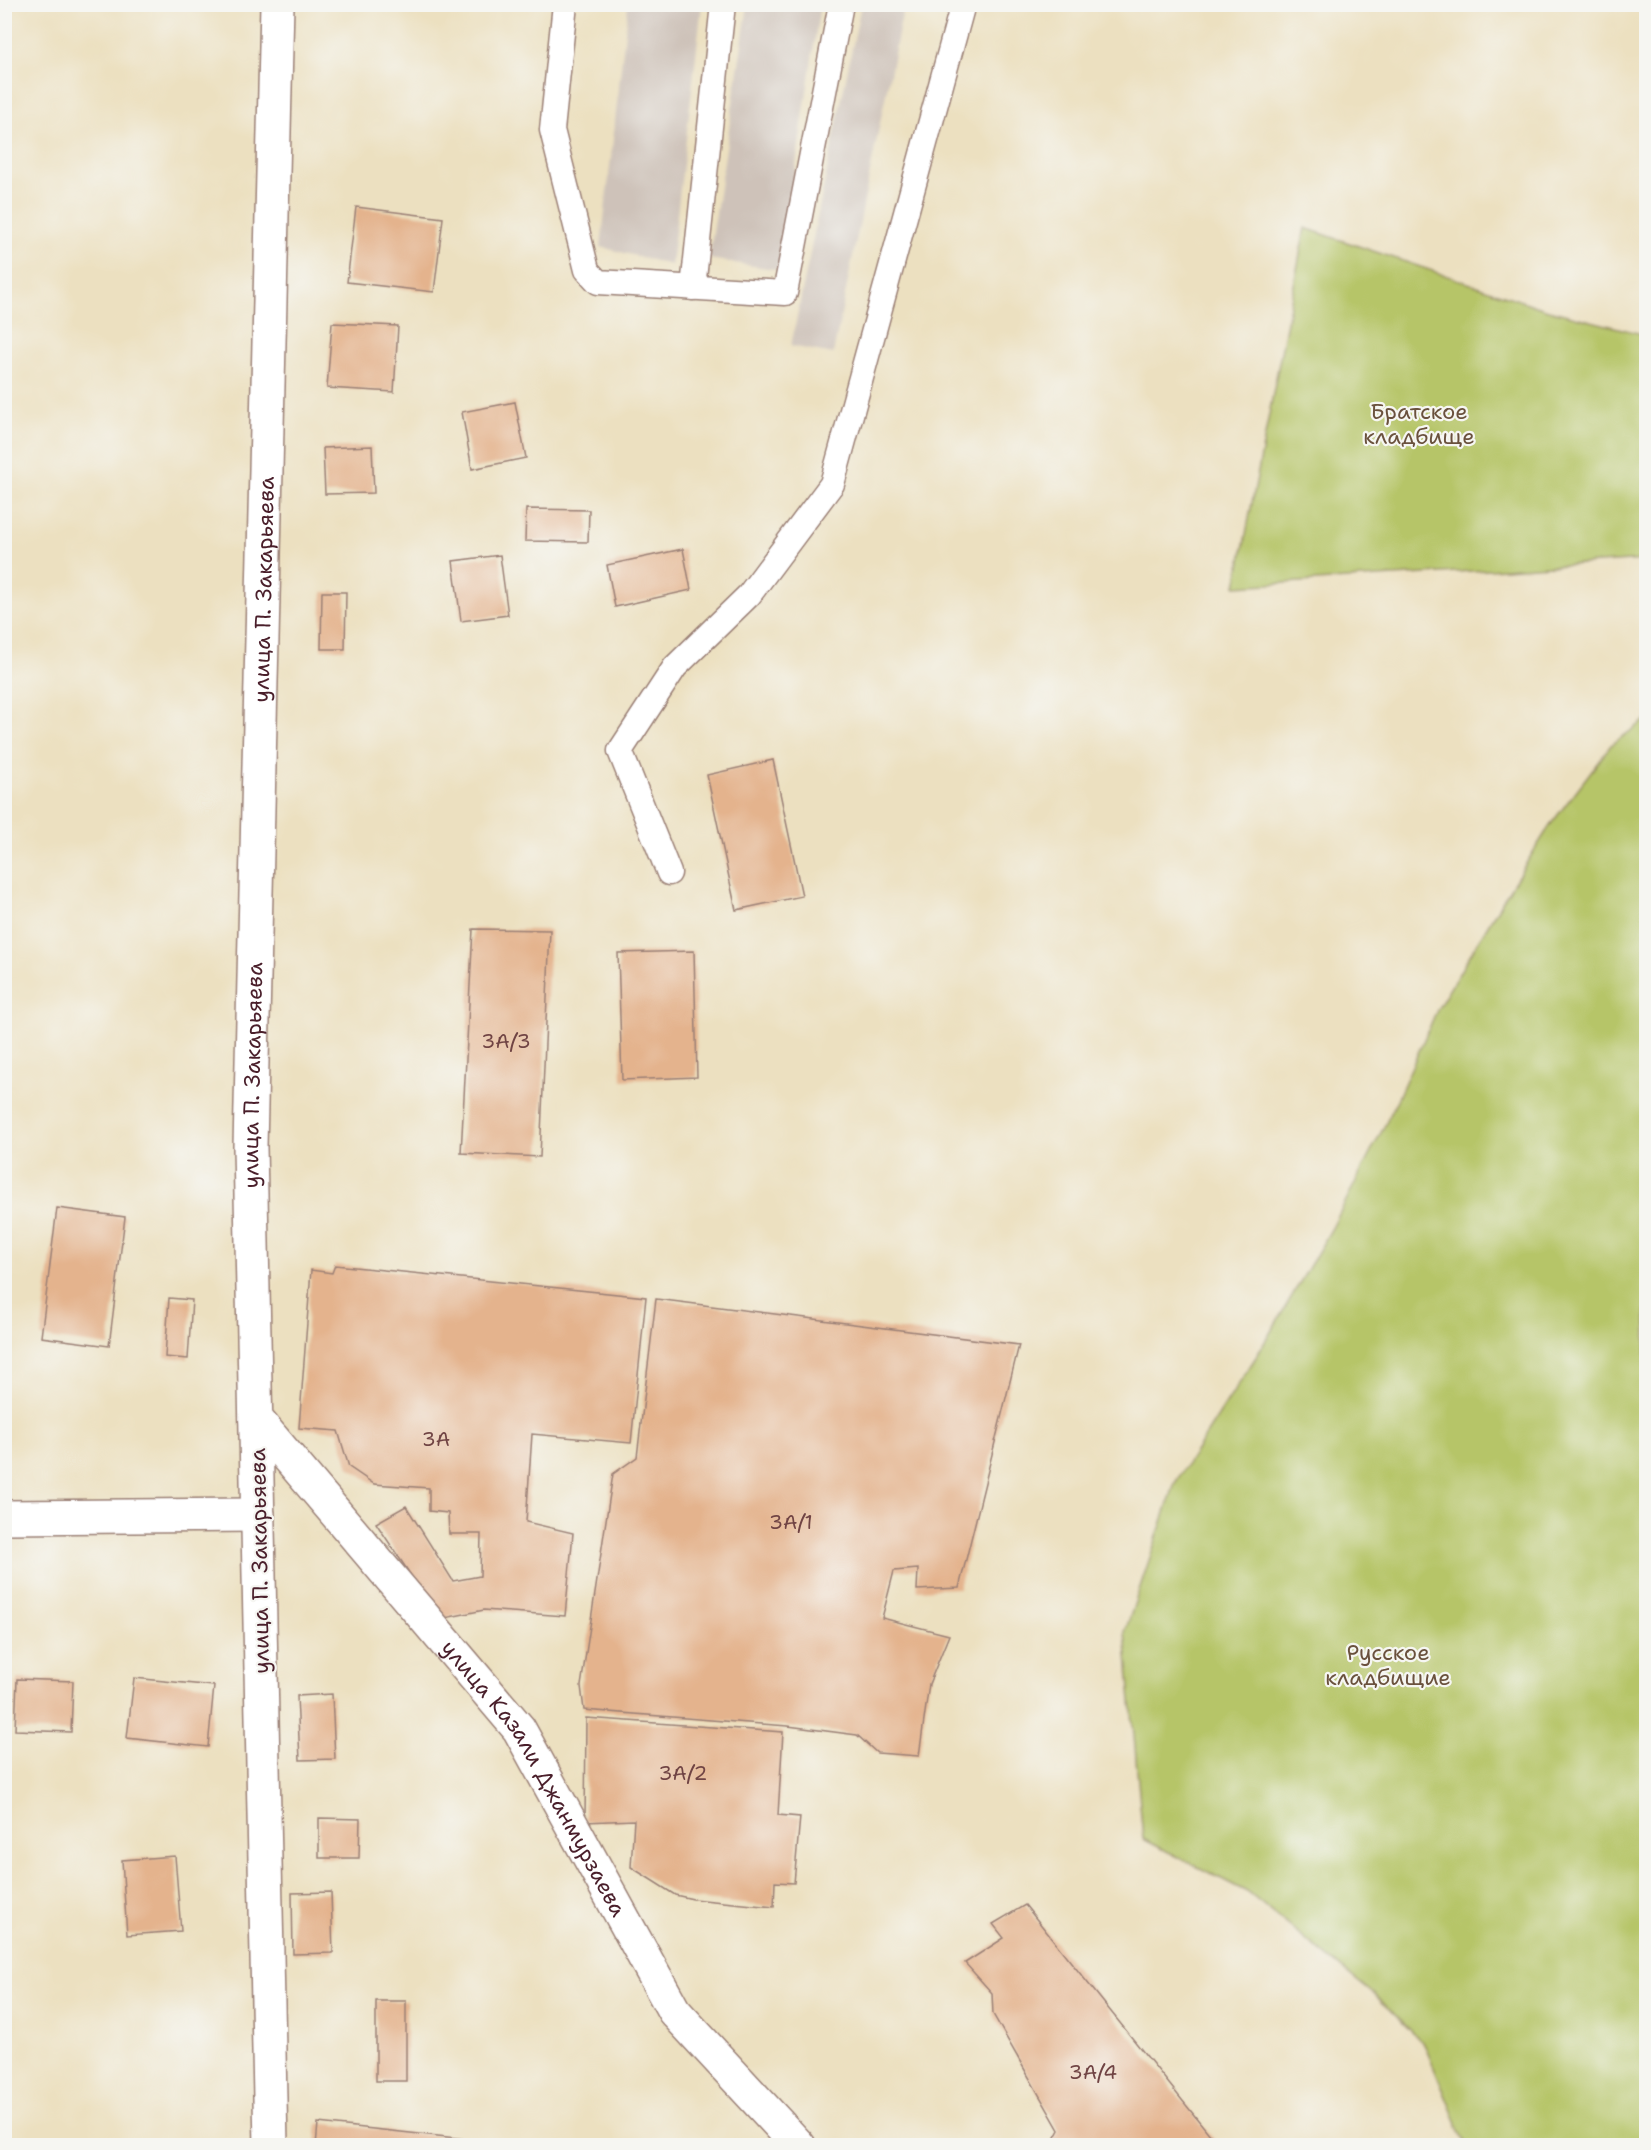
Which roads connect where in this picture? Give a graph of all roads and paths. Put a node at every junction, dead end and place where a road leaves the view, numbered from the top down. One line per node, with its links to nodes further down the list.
1 (277, 4): 8 (street, улица П. Закарьяева)
2 (565, 4): 6 (lane)
3 (723, 4): 6 (lane)
4 (840, 4): 6 (lane)
5 (963, 4): 7 (lane)
6 (693, 288)
7 (669, 873)
8 (256, 1419): 9 (street, улица П. Закарьяева); 12 (street, улица Казали Джанмурзаева)
9 (258, 1515): 10 (street); 11 (street, улица П. Закарьяева)
10 (4, 1517)
11 (271, 2145)
12 (799, 2145)

